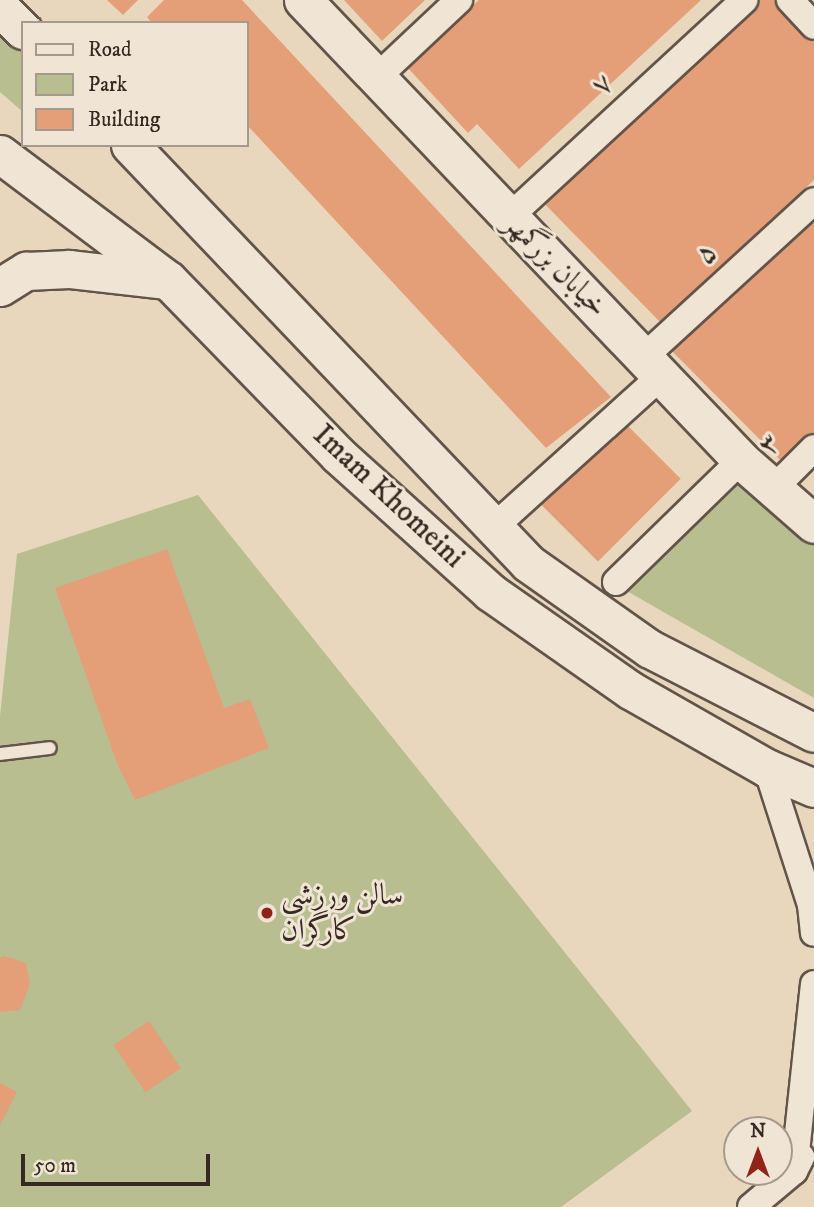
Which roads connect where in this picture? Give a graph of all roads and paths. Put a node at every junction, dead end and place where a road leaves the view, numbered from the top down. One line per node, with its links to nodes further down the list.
1 (303, 0): 8 (main road, خیابان بزرگمهر)
2 (459, 0): 8 (street)
3 (744, 0): 14 (street, ۷)
4 (790, 0): 6 (street)
5 (0, 8): 7 (main road)
6 (814, 26)
7 (21, 28)
8 (376, 78): 14 (main road, خیابان بزرگمهر)
9 (21, 145): 10 (main road)
10 (0, 147)
11 (132, 147): 22 (main road, Imam Khomeini)
12 (0, 154): 15 (main road, Imam Khomeini)
13 (814, 201): 17 (street, ۵)
14 (507, 219): 17 (main road, خیابان بزرگمهر)
15 (168, 280): 16 (main road); 27 (main road, Imam Khomeini)
16 (0, 287)
17 (653, 366): 19 (main road, خیابان بزرگمهر); 22 (street, ۵)
18 (814, 448): 20 (street, ۳)
19 (741, 460): 20 (main road, خیابان بزرگمهر); 23 (street)
20 (772, 490): 21 (main road, خیابان بزرگمهر)
21 (814, 524)
22 (494, 527): 24 (main road, Imam Khomeini)
23 (616, 582)
24 (814, 733)
25 (50, 748): 26 (lane)
26 (0, 754)
27 (767, 768): 28 (main road, Imam Khomeini); 29 (street)
28 (814, 789)
29 (814, 933)
30 (814, 984): 32 (street)
31 (814, 1134): 32 (street)
32 (804, 1176): 33 (street)
33 (751, 1207)

